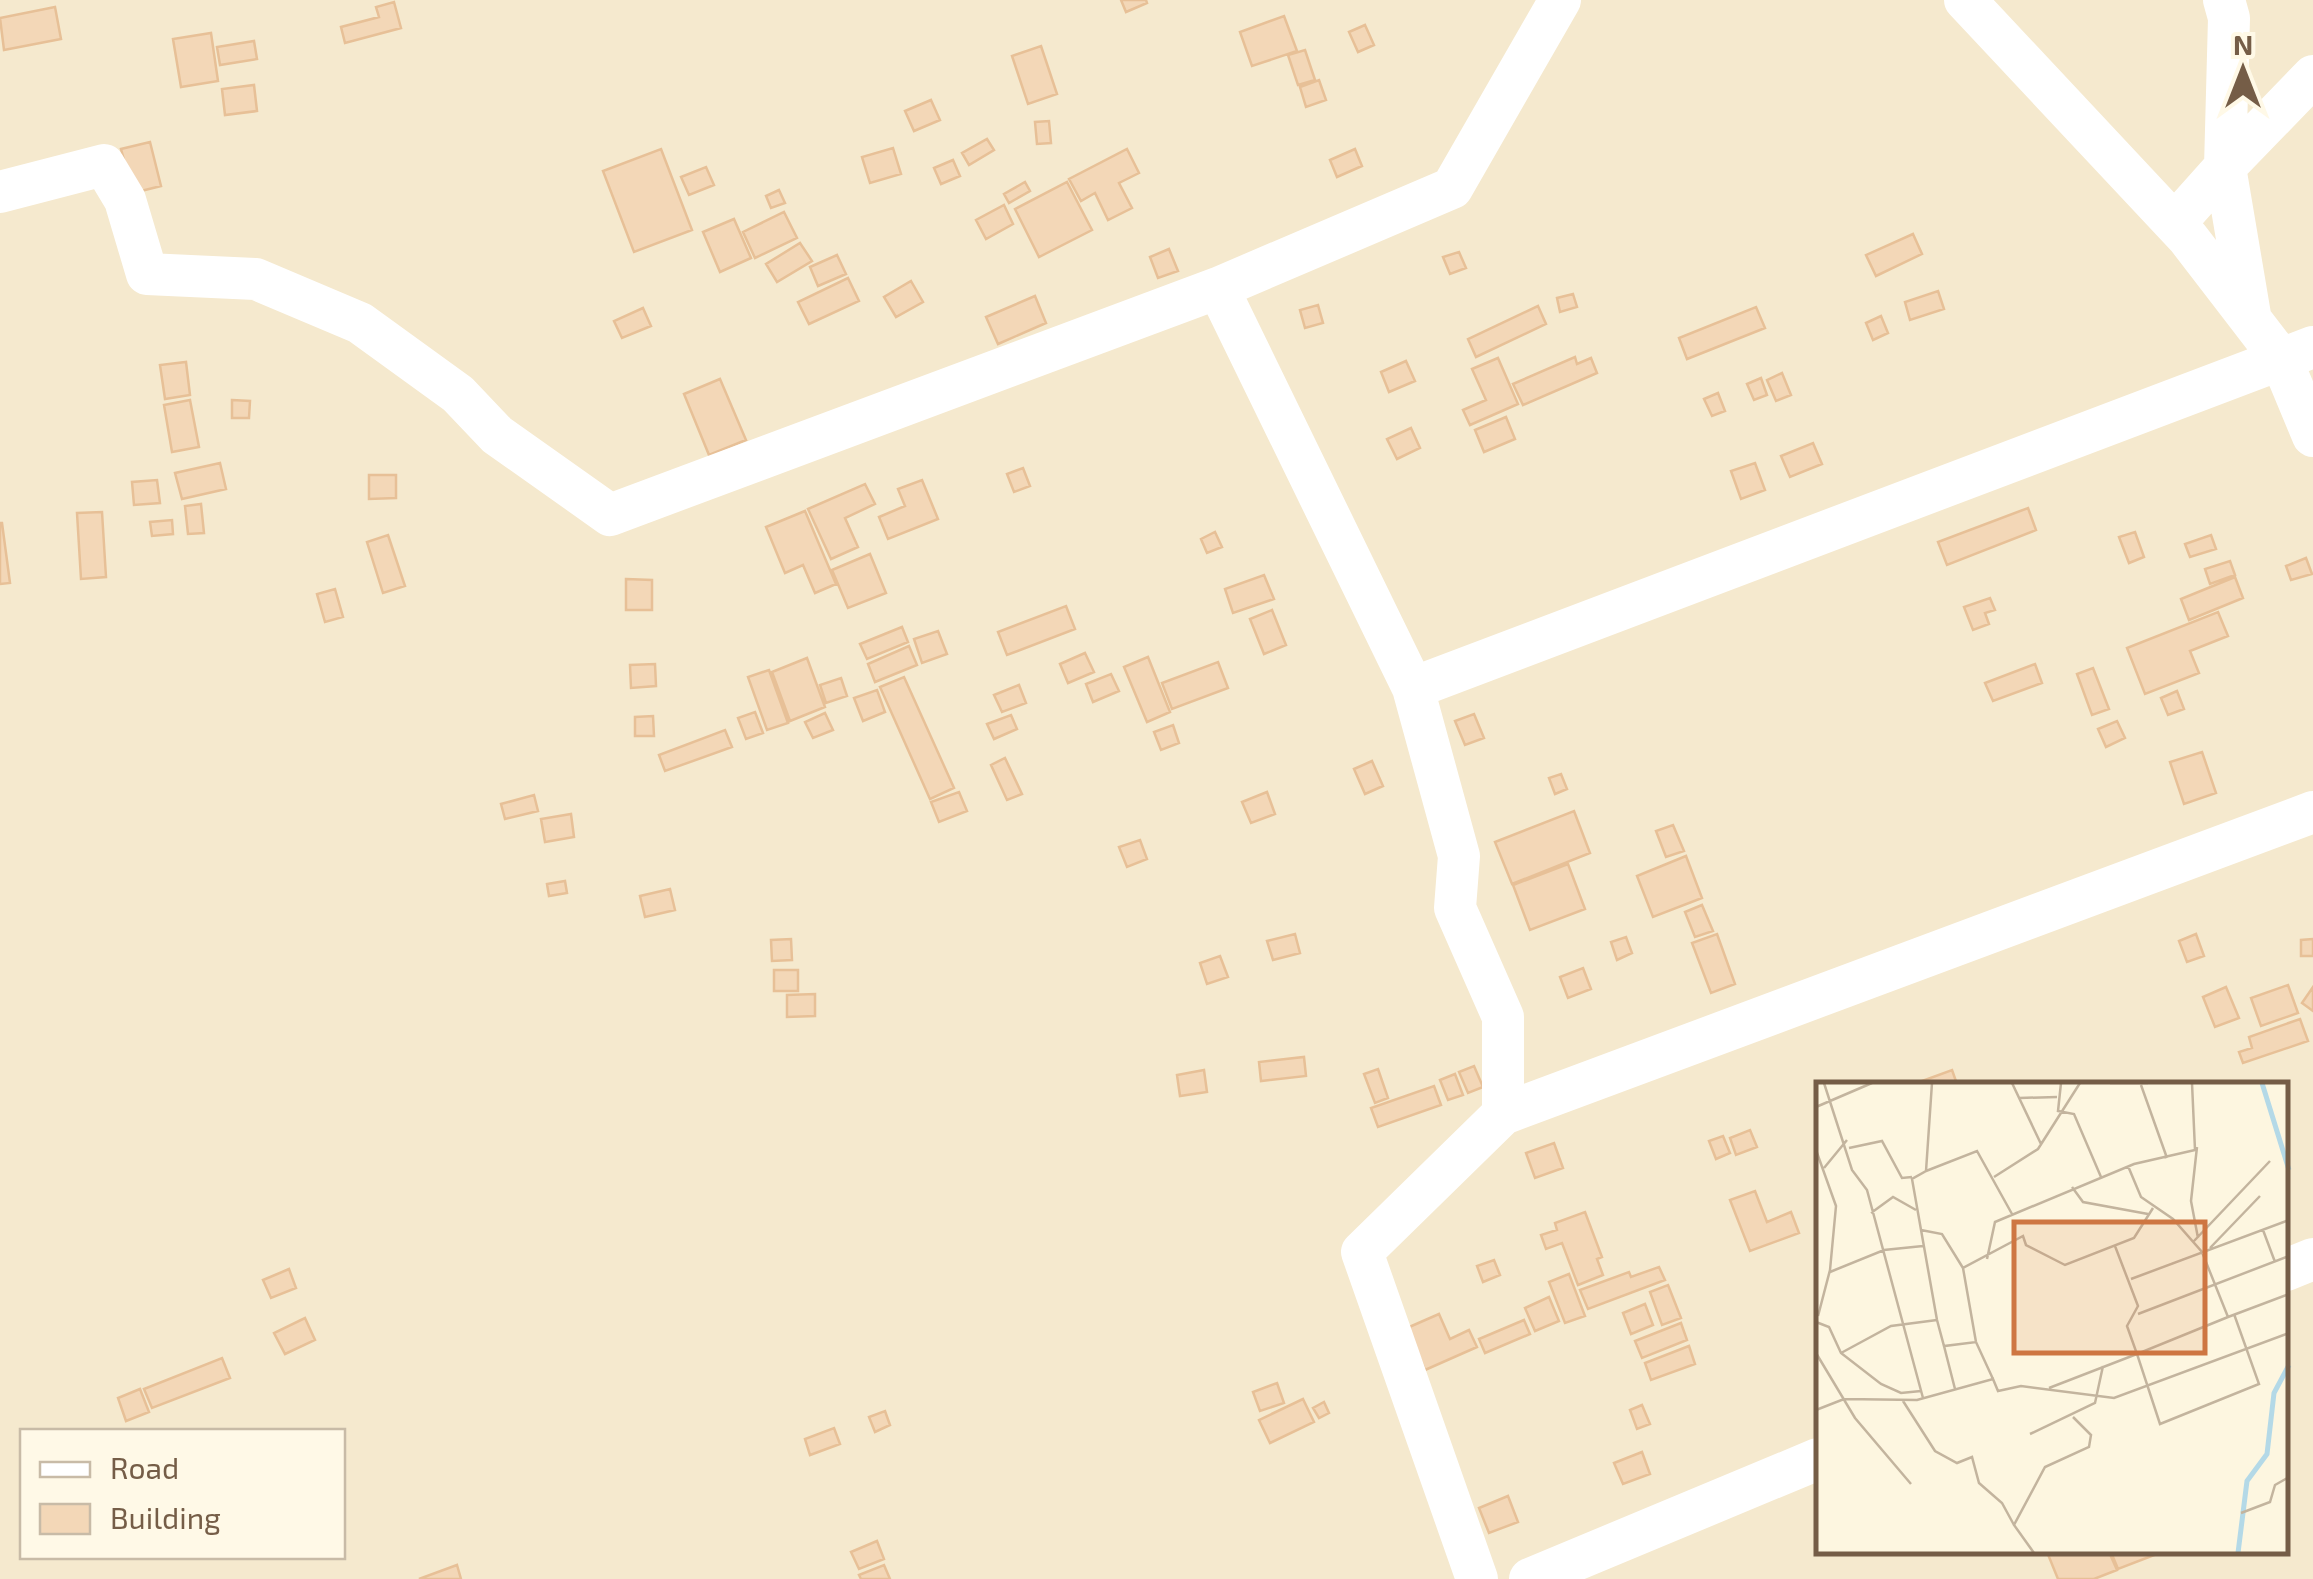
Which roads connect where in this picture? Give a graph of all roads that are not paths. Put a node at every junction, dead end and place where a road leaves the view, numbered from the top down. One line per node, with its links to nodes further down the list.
1 (1560, 0): 8 (street)
2 (1965, 0): 7 (street)
3 (2224, 0): 5 (street)
4 (2313, 76): 5 (street)
5 (2224, 166): 7 (street); 9 (street)
6 (0, 192): 8 (street)
7 (2175, 223): 9 (street)
8 (1218, 288): 12 (street)
9 (2251, 320): 10 (street)
10 (2297, 353): 11 (street); 12 (street)
11 (2313, 436)
12 (1413, 688): 14 (street)
13 (2313, 812): 14 (street)
14 (1504, 1114): 18 (street)
15 (2313, 1258): 16 (street)
16 (2288, 1269)
17 (1816, 1460): 19 (street)
18 (1477, 1579)
19 (1530, 1579)

